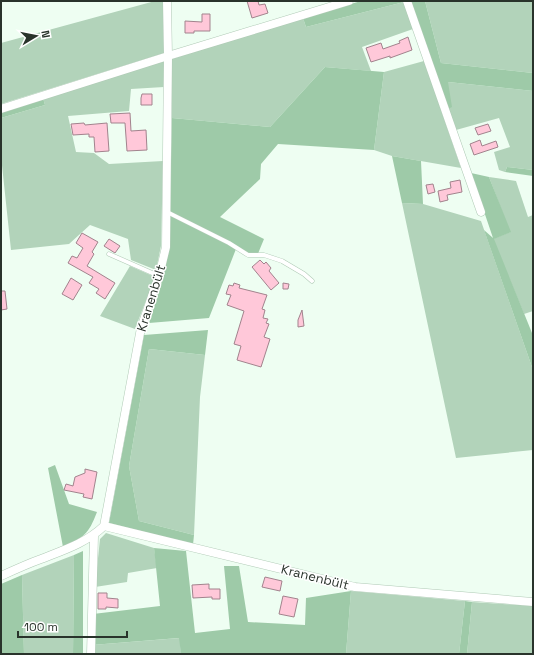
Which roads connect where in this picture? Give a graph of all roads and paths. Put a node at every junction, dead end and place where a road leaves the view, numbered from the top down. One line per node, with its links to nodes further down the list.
1 (167, 1): 4 (street, Kranenbült)
2 (349, 1): 4 (street)
3 (407, 1): 7 (street)
4 (168, 56): 5 (street); 6 (street, Kranenbült)
5 (1, 109)
6 (166, 212): 9 (street, Kranenbült); 10 (lane)
7 (481, 212)
8 (110, 254): 9 (lane)
9 (159, 276): 11 (street, Kranenbült)
10 (312, 281)
11 (104, 526): 12 (street); 14 (street, Kranenbült)
12 (94, 536): 13 (street); 15 (street)
13 (1, 576)
14 (532, 601)
15 (91, 654)

